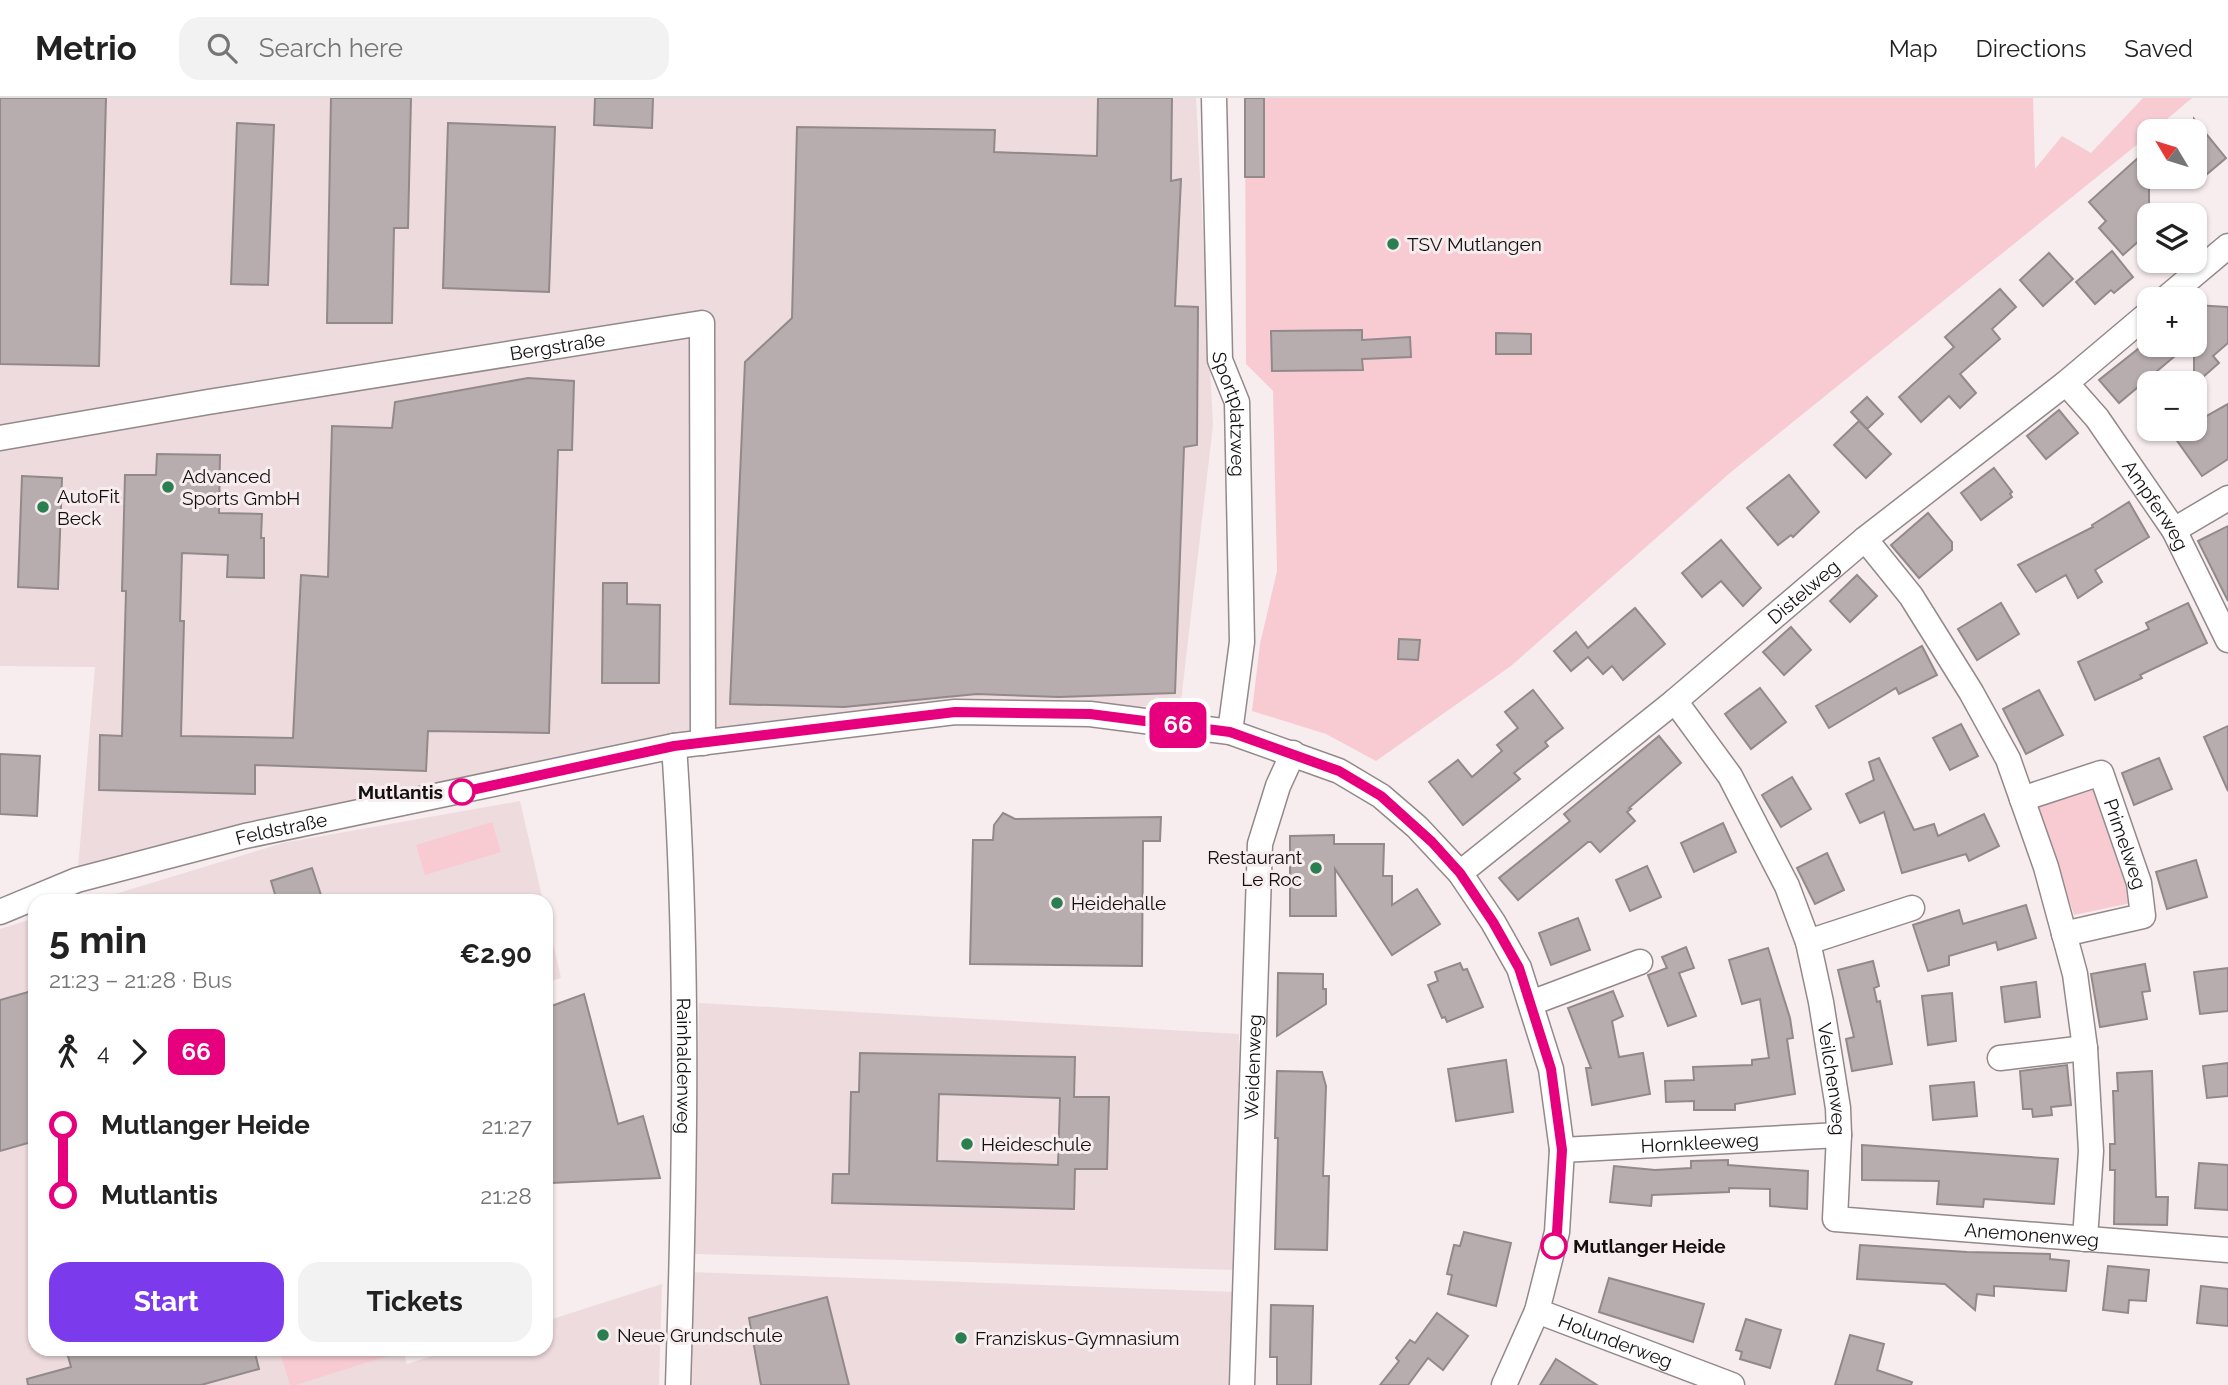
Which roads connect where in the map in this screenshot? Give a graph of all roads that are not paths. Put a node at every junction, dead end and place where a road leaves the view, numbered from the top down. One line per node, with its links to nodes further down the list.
1 (1214, 98): 12 (street, Sportplatzweg)
2 (2228, 246): 3 (street)
3 (2179, 287)
4 (2137, 323): 5 (street, Distelweg)
5 (2066, 383): 8 (street, Ampferweg); 9 (street, Distelweg)
6 (0, 438): 13 (street, Bergstraße)
7 (2228, 498): 8 (street)
8 (2174, 530): 10 (street, Ampferweg)
9 (1865, 539): 11 (street, Distelweg); 16 (street)
10 (2228, 640)
11 (1675, 701): 17 (street, Distelweg); 23 (street, Veilchenweg)
12 (1230, 732): 13 (street, Feldstraße); 15 (street, Feldstraße)
13 (703, 743): 14 (street, Feldstraße)
14 (674, 746): 18 (street, Feldstraße); 34 (street, Rainhaldenweg)
15 (1293, 753): 17 (street, Feldstraße); 35 (street, Weidenweg)
16 (2022, 799): 22 (street); 22 (street, Primelweg)
17 (1460, 873): 25 (street, Feldstraße)
18 (43, 894)
19 (28, 900): 21 (street, Feldstraße)
20 (1912, 908): 23 (street)
21 (0, 912)
22 (2064, 934): 26 (street)
23 (1808, 942): 28 (street, Veilchenweg)
24 (1640, 962): 25 (street)
25 (1531, 1003): 29 (street, Feldstraße)
26 (2085, 1048): 27 (street); 31 (street)
27 (2000, 1058)
28 (1839, 1135): 29 (street, Hornkleeweg); 30 (street, Veilchenweg)
29 (1562, 1150): 33 (street, Feldstraße)
30 (1835, 1219): 31 (street, Anemonenweg)
31 (2085, 1239): 32 (street, Anemonenweg)
32 (2228, 1251)
33 (1537, 1311): 36 (street, Feldstraße); 37 (street, Holunderweg)
34 (678, 1385)
35 (1242, 1385)
36 (1504, 1385)
37 (1732, 1385)

